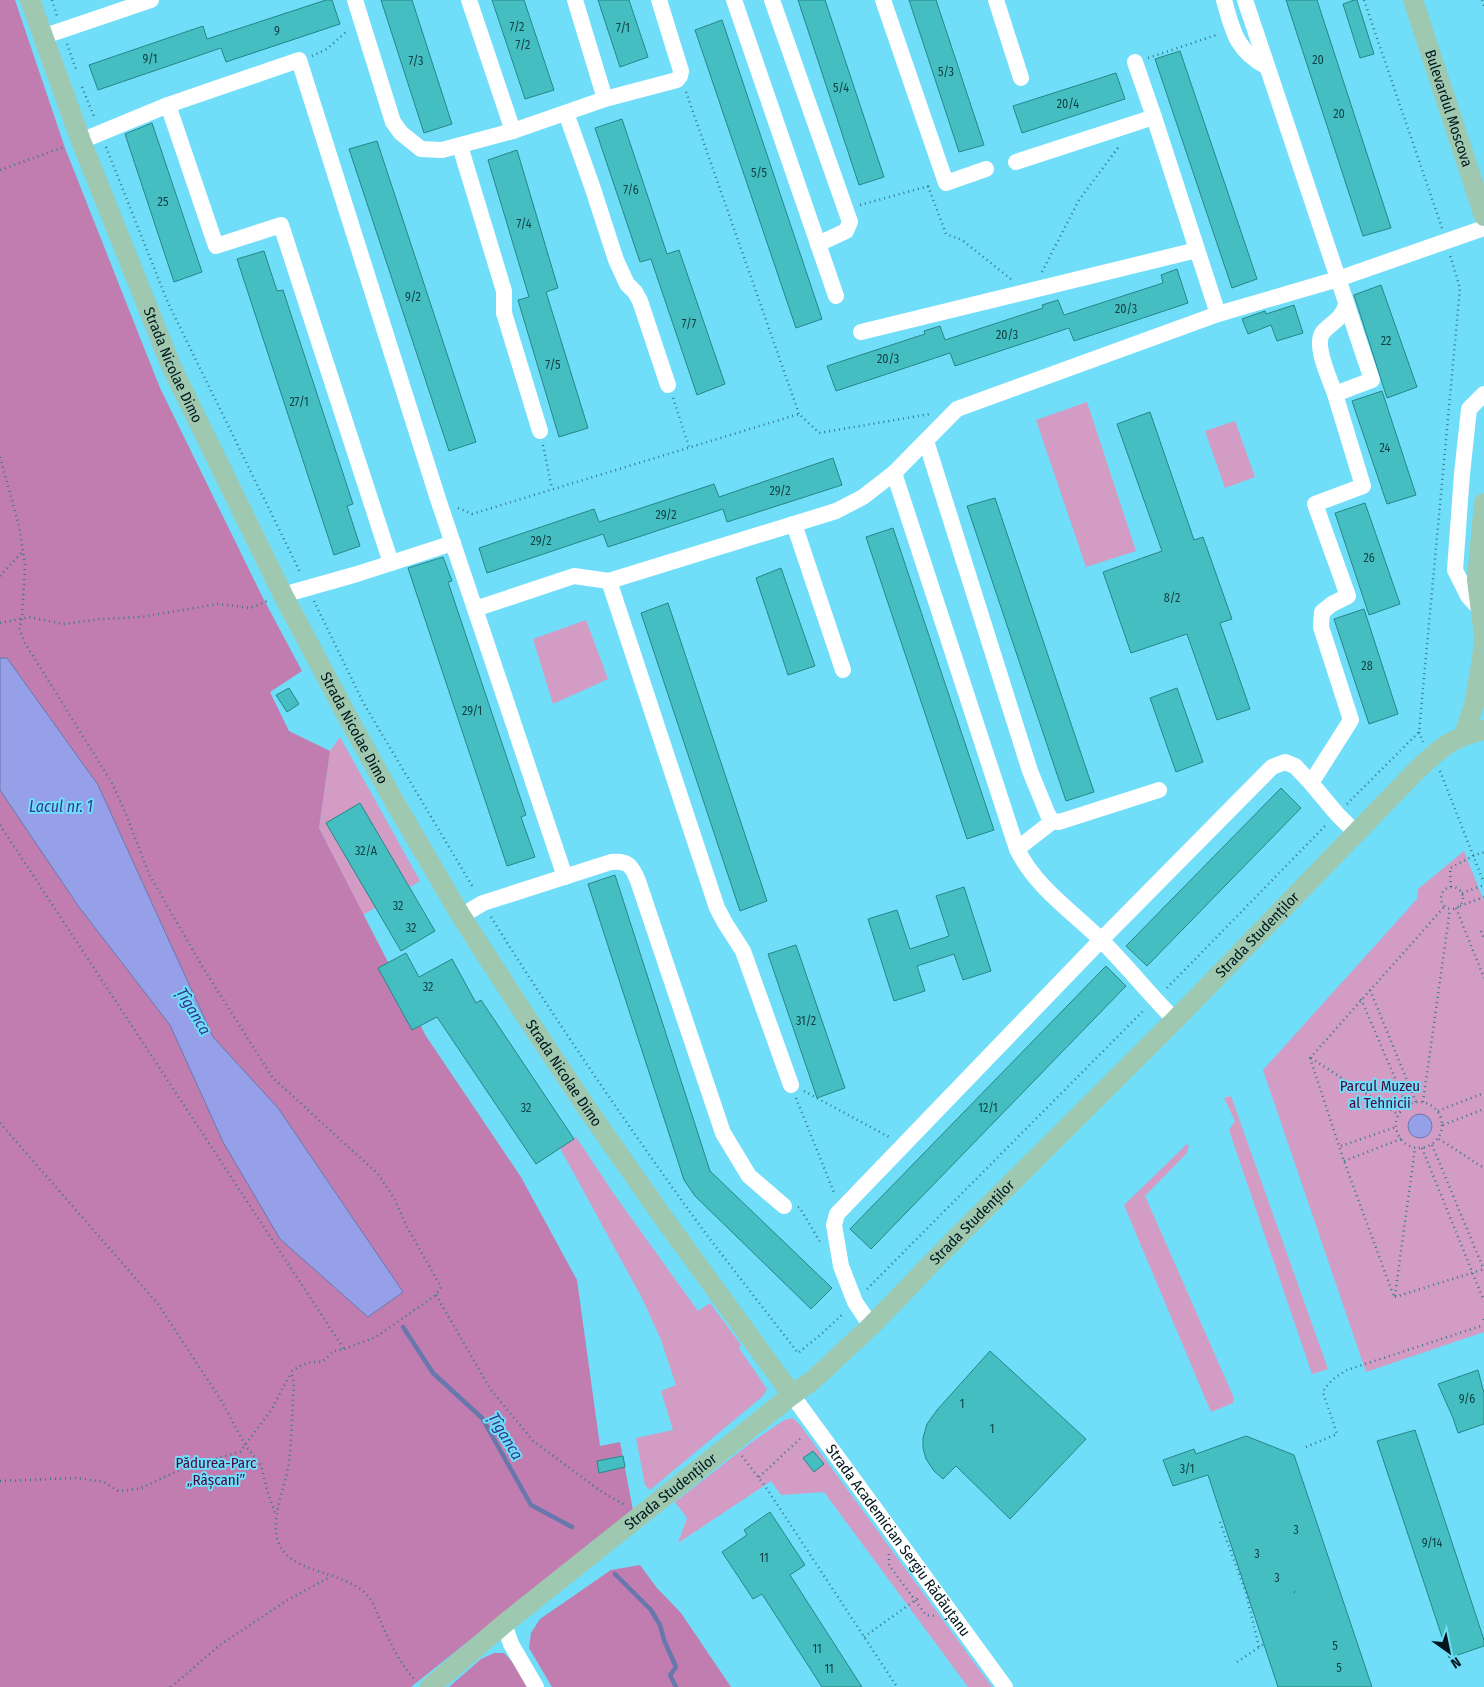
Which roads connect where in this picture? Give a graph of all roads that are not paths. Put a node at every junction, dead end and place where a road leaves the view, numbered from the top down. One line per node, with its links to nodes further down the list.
1 (30, 0): 14 (main road, Strada Nicolae Dimo)
2 (151, 0): 14 (street)
3 (355, 0): 24 (street)
4 (469, 0): 22 (street)
5 (575, 0): 18 (street)
6 (659, 0): 18 (street)
7 (734, 0): 29 (street)
8 (772, 0): 29 (street)
9 (883, 0): 26 (street)
10 (996, 0): 17 (street)
11 (1224, 0): 16 (street)
12 (1245, 0): 16 (street)
13 (1413, 0): 27 (main road, Bulevardul Moscova)
14 (42, 37): 23 (main road, Strada Nicolae Dimo)
15 (1135, 62): 21 (street)
16 (1268, 67): 31 (street)
17 (1021, 78)
18 (606, 98): 20 (street)
19 (168, 105): 23 (street); 44 (street); 45 (street)
20 (566, 113): 22 (street); 36 (street)
21 (1154, 116): 25 (street); 30 (street)
22 (513, 131): 24 (street)
23 (80, 141): 47 (main road, Strada Nicolae Dimo)
24 (460, 146): 39 (street)
25 (1016, 162)
26 (986, 168)
27 (1484, 216)
28 (1484, 228): 31 (street)
29 (818, 244): 32 (street)
30 (1197, 250): 34 (street); 35 (street)
31 (1338, 279): 33 (street); 34 (street)
32 (836, 296)
33 (1346, 305): 37 (street); 37 (street)
34 (1218, 314): 40 (street)
35 (861, 332)
36 (668, 384)
37 (1335, 394): 53 (street)
38 (1484, 394): 49 (street)
39 (540, 431)
40 (926, 441): 41 (street); 55 (street)
41 (894, 473): 43 (street); 57 (street)
42 (1484, 503): 49 (main road)
43 (794, 524): 46 (street); 50 (street)
44 (453, 543): 45 (street); 48 (street)
45 (391, 563): 47 (street)
46 (609, 581): 48 (street); 62 (street)
47 (283, 594): 59 (main road, Strada Nicolae Dimo)
48 (474, 606): 58 (street)
49 (1482, 610): 52 (main road)
50 (843, 670)
51 (1484, 730): 52 (main road, Strada Studenților)
52 (1464, 735): 56 (main road, Strada Studenților)
53 (1311, 783): 56 (street); 60 (street)
54 (1159, 790): 55 (street)
55 (1053, 821): 57 (street)
56 (1356, 833): 61 (main road, Strada Studenților)
57 (1017, 849): 60 (street)
58 (565, 877): 59 (street); 63 (street)
59 (461, 916): 65 (main road, Strada Nicolae Dimo)
60 (1101, 940): 61 (street); 64 (street)
61 (1175, 1020): 64 (main road, Strada Studenților)
62 (791, 1085)
63 (784, 1206)
64 (871, 1326): 65 (main road, Strada Studenților)
65 (792, 1394): 66 (main road, Strada Studenților); 69 (street, Strada Academician Sergiu Rădăuțanu)
66 (504, 1624): 67 (main road, Strada Studenților); 68 (street)
67 (423, 1684)
68 (536, 1687)
69 (1005, 1687)

